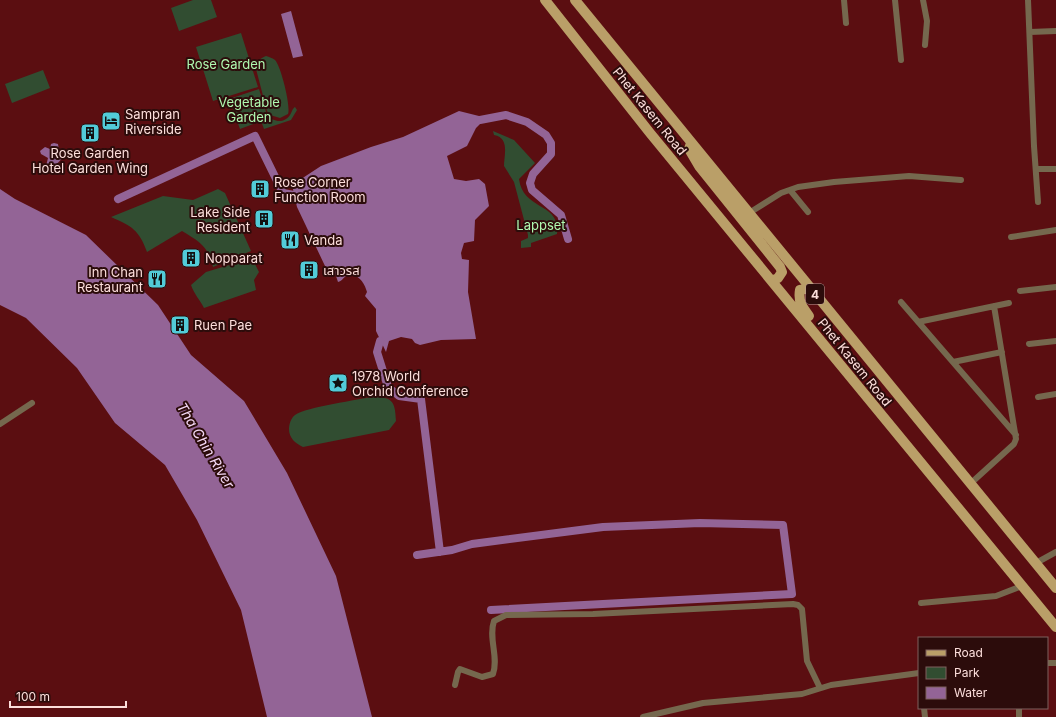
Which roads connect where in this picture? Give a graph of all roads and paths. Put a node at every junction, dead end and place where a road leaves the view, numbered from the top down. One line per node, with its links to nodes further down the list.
1 (546, 0): 22 (main road, Phet Kasem Road / 4)
2 (575, 0): 12 (main road, Phet Kasem Road / 4)
3 (844, 0): 7 (street)
4 (895, 0): 11 (street)
5 (923, 0): 10 (street)
6 (1028, 0): 9 (street)
7 (846, 23)
8 (1056, 31): 9 (street)
9 (1030, 32): 13 (street)
10 (925, 45)
11 (901, 60)
12 (691, 143): 19 (main road, Phet Kasem Road / 4); 22 (main road)
13 (1036, 169): 14 (street); 17 (street)
14 (1056, 169)
15 (961, 180): 16 (street)
16 (790, 190): 18 (street); 19 (street)
17 (1038, 202)
18 (808, 212)
19 (749, 213): 24 (main road, Phet Kasem Road / 4)
20 (1056, 230): 21 (street)
21 (1011, 236)
22 (772, 281): 34 (main road, Phet Kasem Road / 4)
23 (1056, 286): 25 (street)
24 (810, 288): 34 (main road); 40 (main road, Phet Kasem Road / 4)
25 (1020, 291)
26 (901, 302): 29 (street)
27 (1009, 303): 28 (street)
28 (994, 306): 29 (street); 32 (street)
29 (918, 322): 33 (street)
30 (1056, 341): 31 (street)
31 (1029, 344)
32 (1002, 352): 33 (street); 39 (street)
33 (953, 362): 39 (street)
34 (859, 388): 43 (main road, Phet Kasem Road / 4)
35 (1056, 394): 36 (street)
36 (1038, 397)
37 (32, 404): 38 (street)
38 (0, 424)
39 (1016, 435): 40 (street)
40 (970, 484): 42 (main road, Phet Kasem Road / 4)
41 (1056, 552): 42 (street)
42 (1036, 563): 44 (main road, Phet Kasem Road / 4)
43 (1022, 586): 45 (street); 46 (main road, Phet Kasem Road / 4)
44 (1056, 588)
45 (921, 603)
46 (1056, 627)
47 (918, 673): 49 (street)
48 (454, 685): 49 (street)
49 (820, 688): 50 (street)
50 (643, 717)

